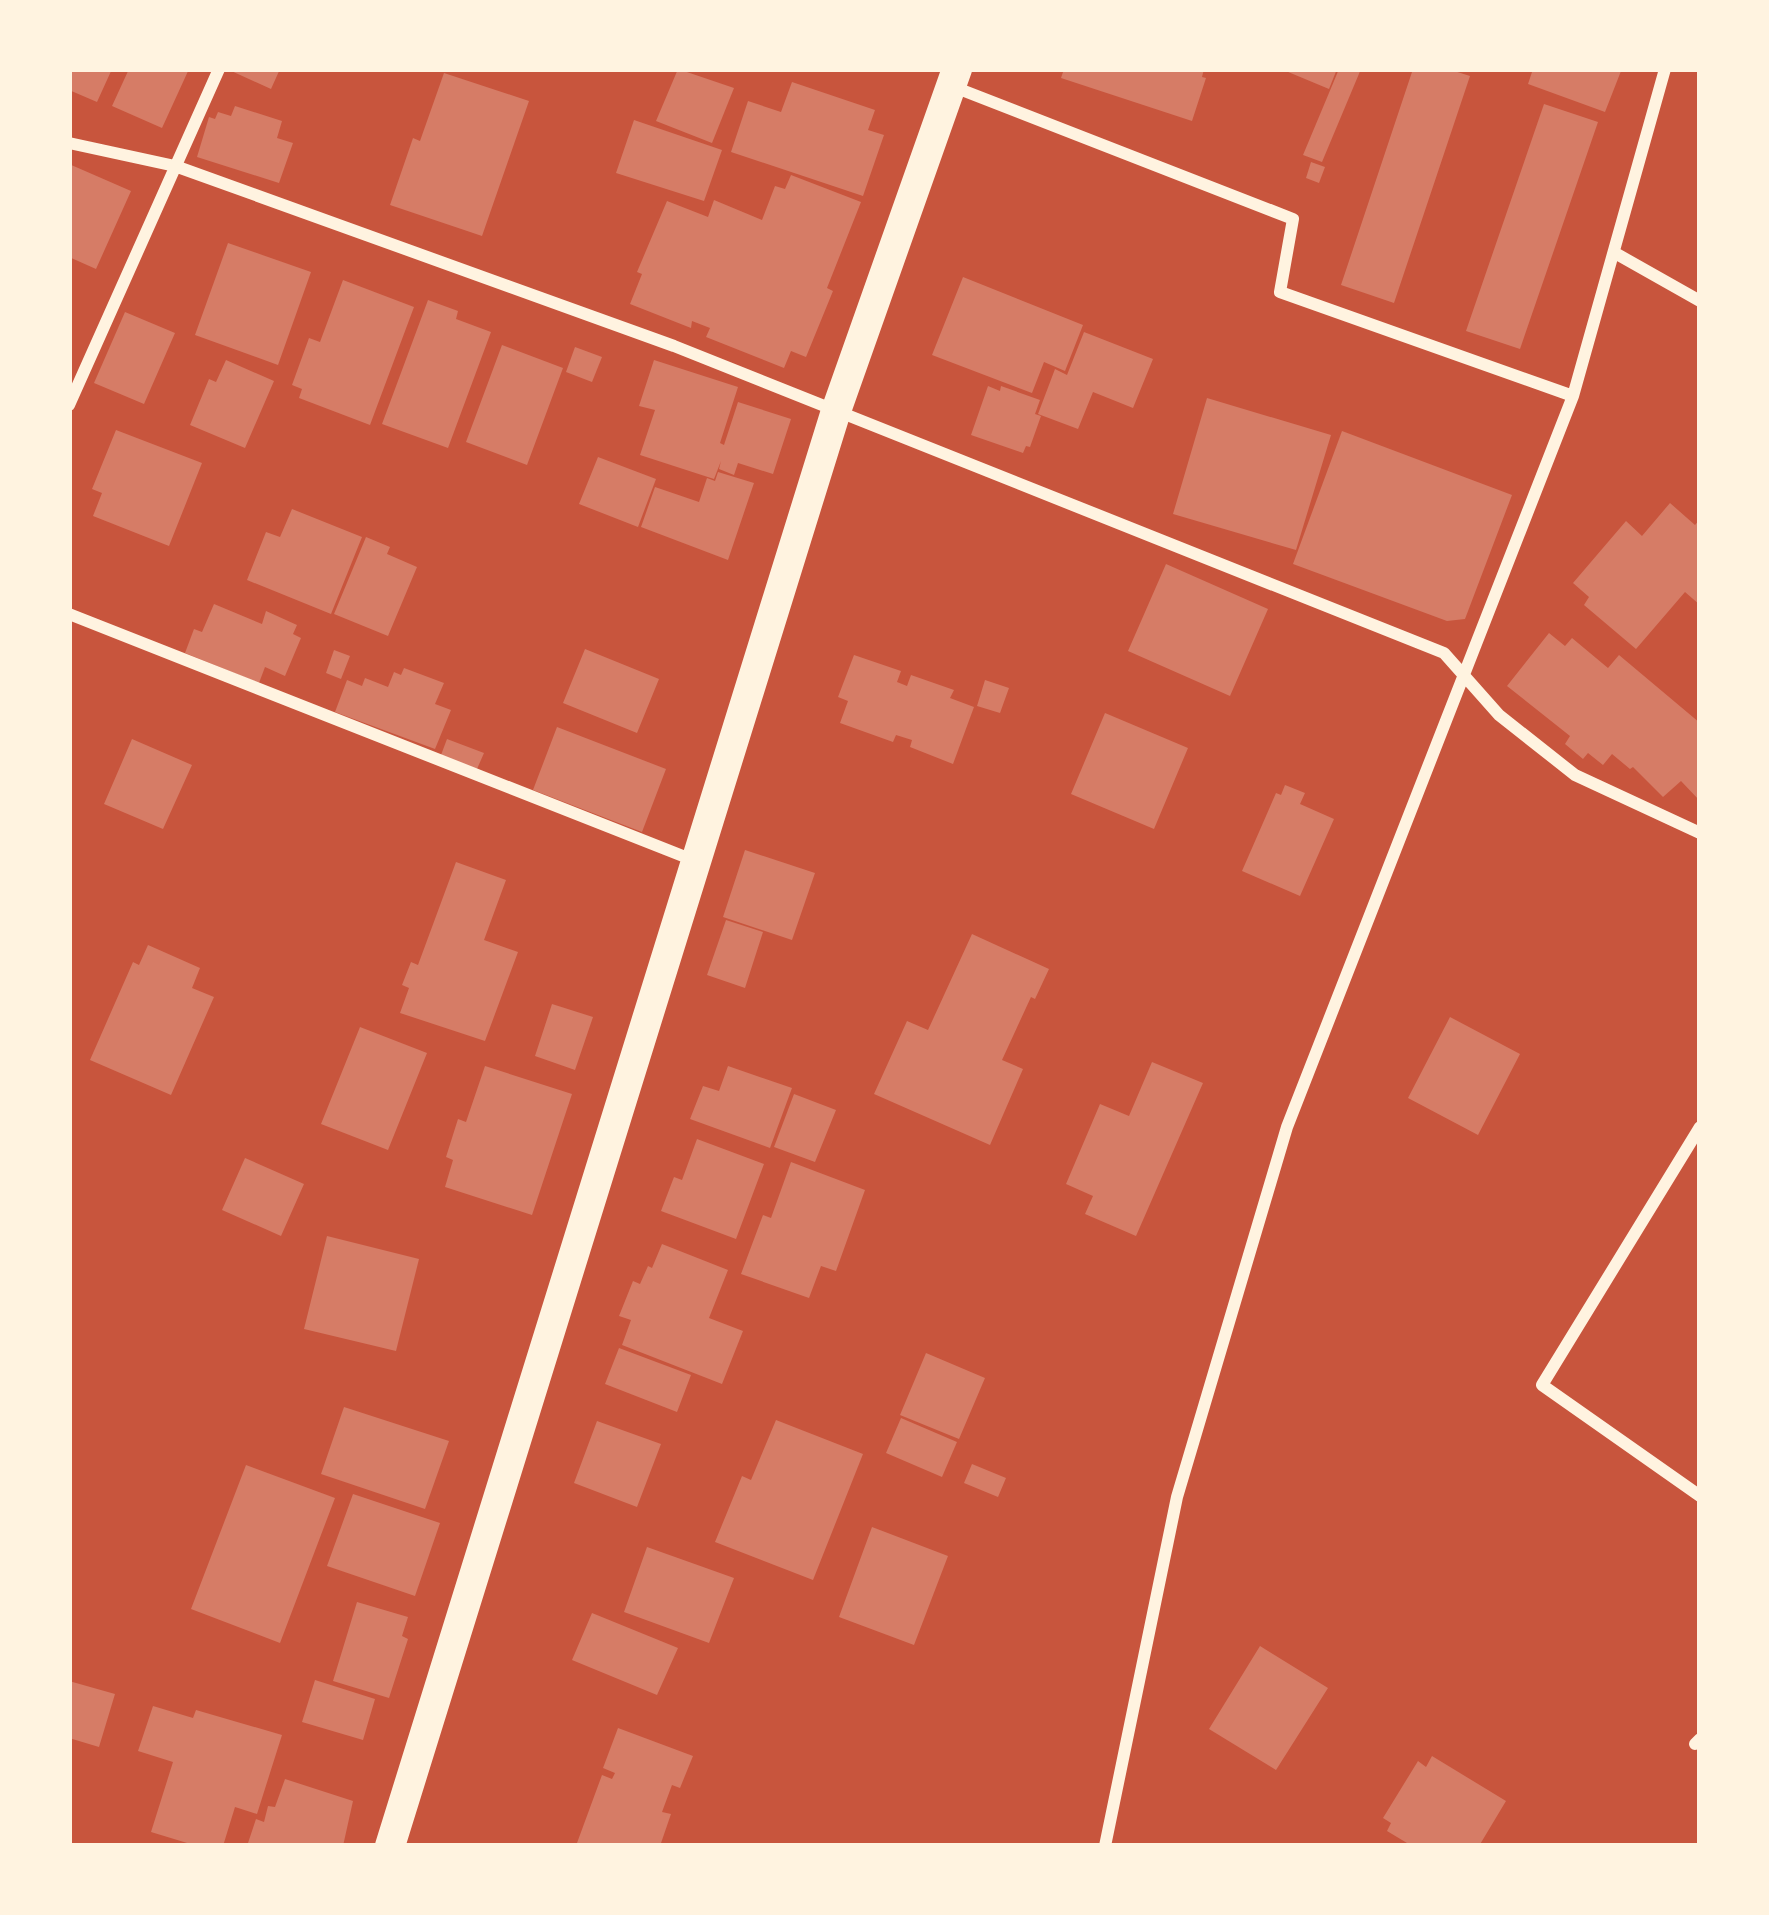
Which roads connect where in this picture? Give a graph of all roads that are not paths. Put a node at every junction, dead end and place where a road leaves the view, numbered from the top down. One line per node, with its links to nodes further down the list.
1 (219, 69): 5 (street)
2 (1665, 69): 6 (street)
3 (954, 78): 8 (street); 10 (main road)
4 (69, 143): 5 (street)
5 (176, 166): 9 (street); 10 (street)
6 (1615, 253): 7 (street); 8 (street)
7 (1700, 301)
8 (1573, 396): 12 (street)
9 (69, 404)
10 (836, 411): 12 (street); 14 (main road)
11 (69, 614): 14 (street)
12 (1464, 675): 13 (street); 18 (street)
13 (1700, 833)
14 (694, 860): 17 (main road)
15 (1700, 1127): 16 (street)
16 (1700, 1496)
17 (390, 1846)
18 (1106, 1846)

